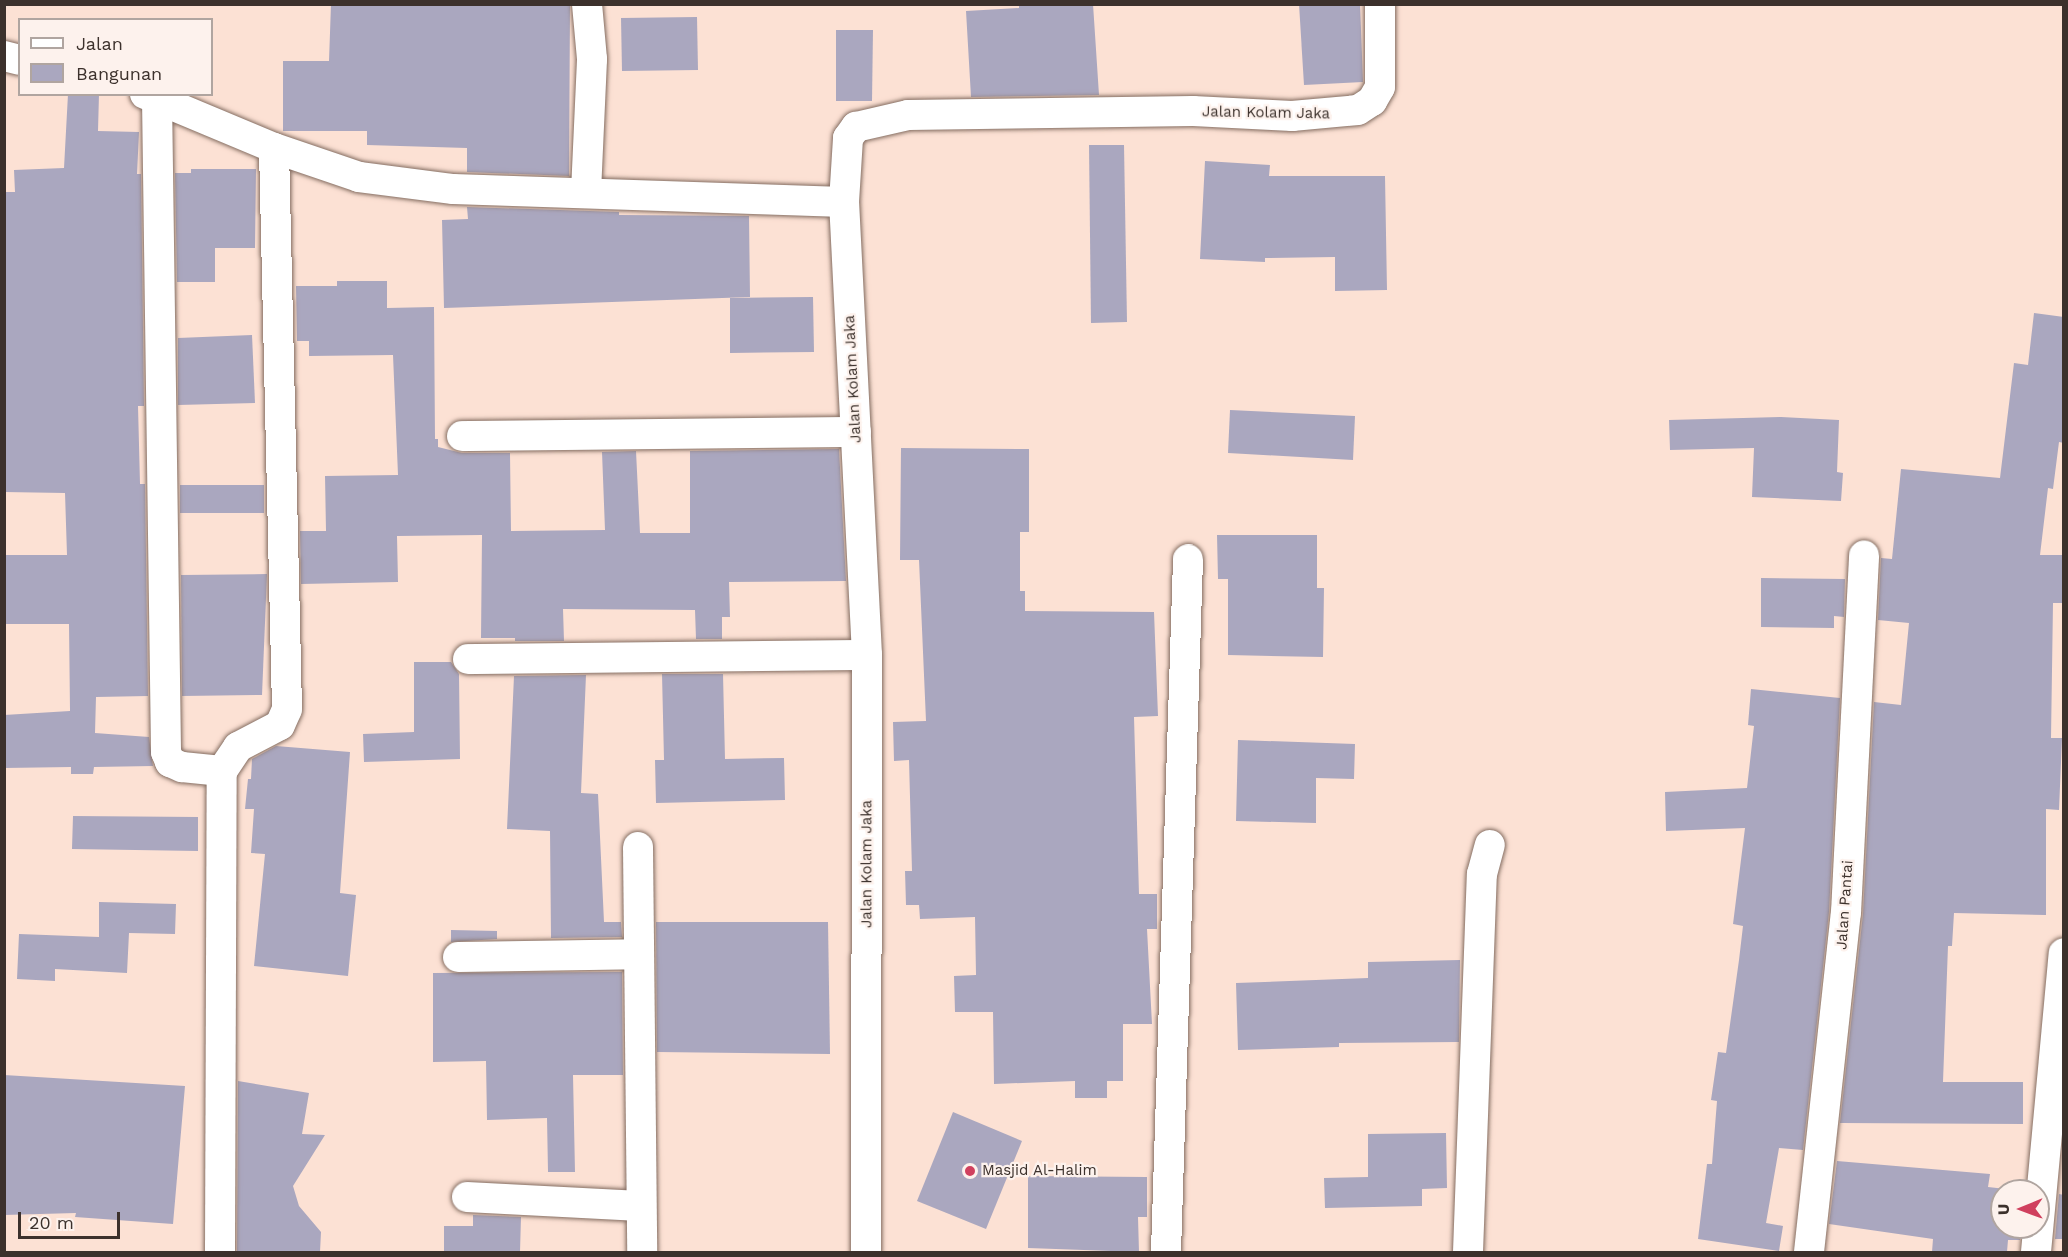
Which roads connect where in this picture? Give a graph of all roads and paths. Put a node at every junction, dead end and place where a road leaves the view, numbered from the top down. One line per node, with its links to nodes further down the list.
1 (587, 4): 5 (street)
2 (1380, 4): 6 (street, Jalan Kolam Jaka)
3 (151, 96): 4 (street); 13 (street)
4 (274, 148): 5 (street); 13 (street)
5 (586, 192): 6 (street)
6 (844, 202): 7 (street, Jalan Kolam Jaka)
7 (856, 432): 8 (street); 11 (street, Jalan Kolam Jaka)
8 (462, 436)
9 (1864, 555): 26 (street, Jalan Pantai)
10 (1188, 559): 24 (street)
11 (867, 656): 12 (street); 23 (street, Jalan Kolam Jaka)
12 (468, 659)
13 (222, 771): 21 (street)
14 (1490, 845): 25 (street)
15 (638, 847): 17 (street)
16 (2064, 952): 27 (street)
17 (639, 954): 18 (street); 20 (street)
18 (458, 957)
19 (467, 1197): 20 (street)
20 (640, 1206): 22 (street)
21 (220, 1252)
22 (642, 1252)
23 (866, 1252)
24 (1166, 1252)
25 (1468, 1252)
26 (1809, 1252)
27 (2036, 1252)

